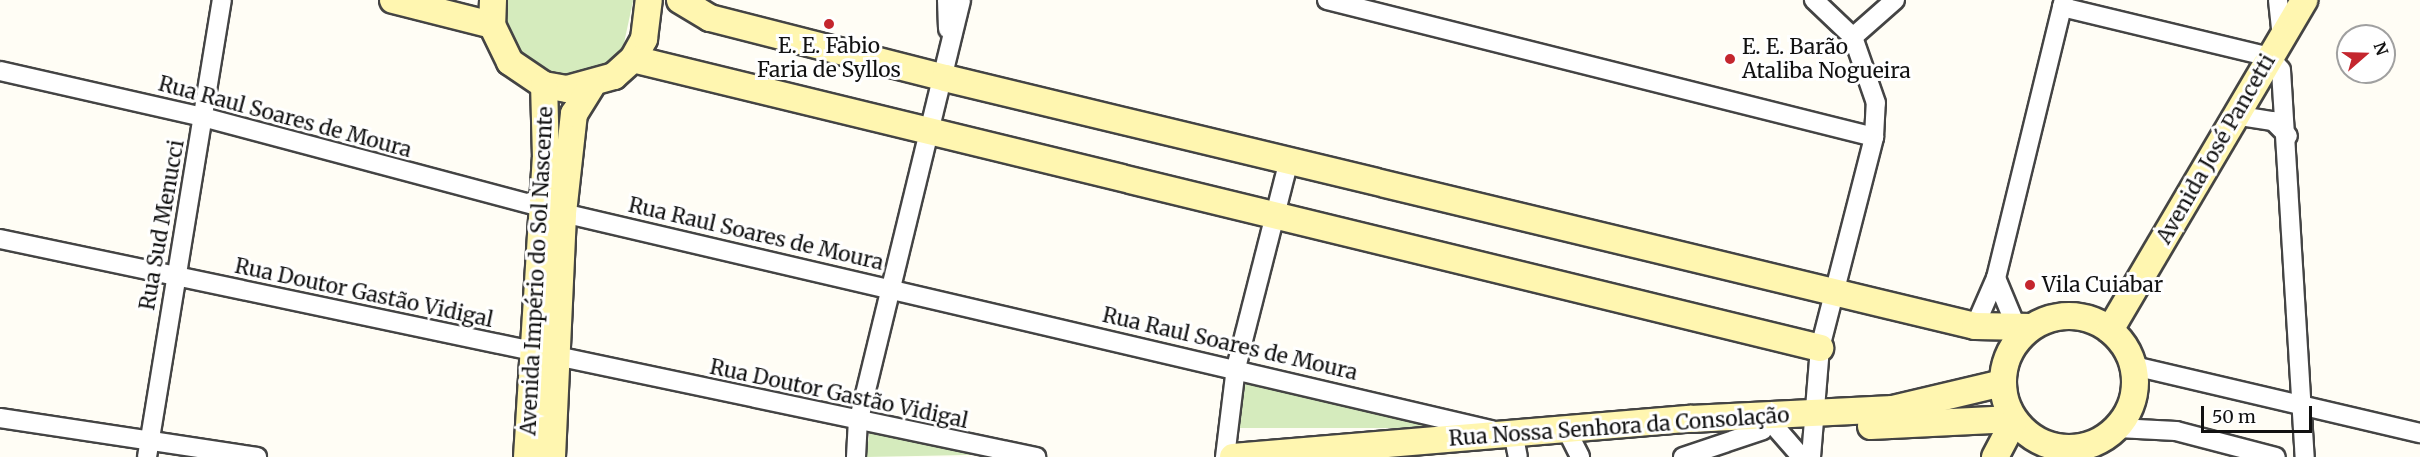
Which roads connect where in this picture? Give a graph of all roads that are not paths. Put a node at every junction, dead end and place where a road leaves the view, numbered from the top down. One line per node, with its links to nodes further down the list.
1 (222, 0): 23 (street, Rua Sud Menucci)
2 (393, 0): 13 (street)
3 (649, 0): 17 (street)
4 (680, 0): 19 (street)
5 (947, 0): 15 (street)
6 (962, 0): 15 (street)
7 (1327, 0): 25 (street)
8 (1814, 0): 14 (street)
9 (1895, 0): 14 (street)
10 (2278, 0): 16 (street)
11 (2304, 0): 16 (street, Avenida José Pancetti)
12 (2063, 3): 16 (street); 32 (street)
13 (492, 13): 20 (street)
14 (1853, 37): 25 (street)
15 (949, 43): 19 (street)
16 (2276, 47): 22 (street, Avenida José Pancetti); 26 (street)
17 (633, 59): 21 (street); 24 (street)
18 (0, 70): 23 (street, Rua Raul Soares de Moura)
19 (945, 78): 24 (street); 27 (street)
20 (544, 85): 21 (street); 28 (street, Avenida Império do Sol Nascente)
21 (591, 87): 28 (street, Avenida Império do Sol Nascente)
22 (2234, 115): 26 (street); 37 (street, Avenida José Pancetti)
23 (203, 117): 28 (street, Rua Raul Soares de Moura); 31 (street, Rua Sud Menucci)
24 (931, 130): 29 (street); 33 (street)
25 (1874, 136): 34 (street)
26 (2288, 136): 43 (street)
27 (1289, 160): 29 (street); 34 (street)
28 (552, 211): 33 (street, Rua Raul Soares de Moura); 39 (street, Avenida Império do Sol Nascente)
29 (1277, 212): 38 (street); 41 (street)
30 (0, 240): 31 (street, Rua Doutor Gastão Vidigal)
31 (176, 276): 39 (street, Rua Doutor Gastão Vidigal); 53 (street, Rua Sud Menucci)
32 (1996, 278): 35 (street); 36 (street)
33 (895, 288): 41 (street, Rua Raul Soares de Moura); 47 (street)
34 (1837, 293): 35 (street); 38 (street)
35 (1975, 326): 36 (street)
36 (2024, 326): 37 (street); 42 (street)
37 (2110, 330): 40 (street)
38 (1820, 348): 46 (street)
39 (545, 354): 47 (street, Rua Doutor Gastão Vidigal); 56 (street, Avenida Império do Sol Nascente); 57 (street, Avenida Império do Sol Nascente)
40 (2134, 366): 43 (street); 48 (street)
41 (1236, 368): 52 (street, Rua Raul Soares de Moura); 60 (street)
42 (2002, 383): 45 (street); 46 (street, Rua Nossa Senhora da Consolação)
43 (2302, 406): 50 (street); 68 (street)
44 (0, 418): 53 (street)
45 (2014, 420): 46 (street, Rua Nossa Senhora da Consolação); 54 (street); 66 (street)
46 (1812, 422): 49 (street, Rua Nossa Senhora da Consolação); 51 (street, Rua Nossa Senhora da Consolação); 65 (street)
47 (858, 423): 58 (street); 59 (street, Rua Doutor Gastão Vidigal)
48 (2118, 428): 54 (street); 67 (street)
49 (1770, 430): 51 (street, Rua Nossa Senhora da Consolação); 63 (street); 64 (street)
50 (2420, 434)
51 (1573, 441): 52 (street, Rua Nossa Senhora da Consolação)
52 (1513, 442): 61 (street, Rua Nossa Senhora da Consolação); 62 (street, Rua Nossa Senhora da Consolação)
53 (149, 448): 55 (street)
54 (2036, 450)
55 (258, 457)
56 (527, 457)
57 (552, 457)
58 (856, 457)
59 (1036, 457)
60 (1226, 457)
61 (1233, 457)
62 (1371, 457)
63 (1683, 457)
64 (1801, 457)
65 (1811, 457)
66 (1995, 457)
67 (2276, 457)
68 (2305, 457)

